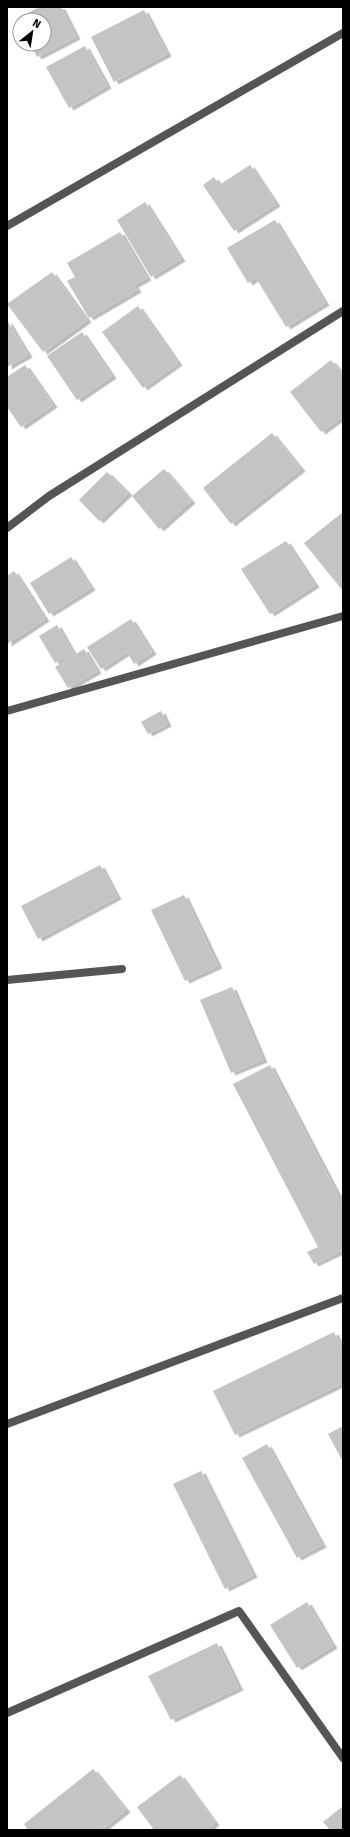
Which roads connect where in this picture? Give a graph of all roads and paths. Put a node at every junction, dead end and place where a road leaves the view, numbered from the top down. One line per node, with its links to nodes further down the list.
1 (343, 34): 2 (street)
2 (7, 226)
3 (343, 311): 4 (street)
4 (7, 528)
5 (343, 616): 6 (street)
6 (7, 711)
7 (122, 969): 8 (street)
8 (7, 980)
9 (343, 1298): 10 (street)
10 (7, 1424)
11 (7, 1713): 12 (street)
12 (343, 1758)

